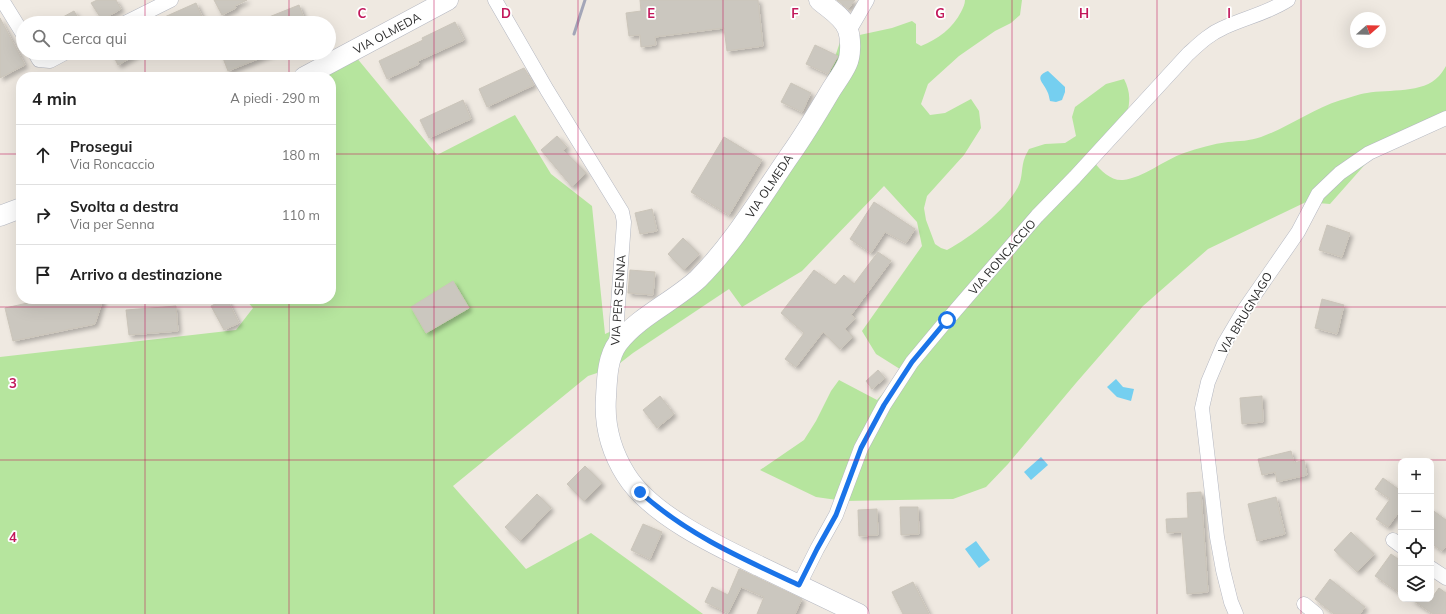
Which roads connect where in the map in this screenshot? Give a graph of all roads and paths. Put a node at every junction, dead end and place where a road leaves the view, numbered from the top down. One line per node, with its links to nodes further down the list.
1 (2, 0): 9 (street)
2 (170, 0): 8 (street)
3 (448, 0): 13 (street, VIA OLMEDA)
4 (495, 0): 19 (street, VIA PER SENNA)
5 (819, 0): 10 (street)
6 (866, 0): 10 (street)
7 (1288, 0): 22 (street, VIA RONCACCIO)
8 (139, 16)
9 (16, 23)
10 (849, 31): 19 (street, VIA OLMEDA)
11 (39, 60): 12 (street)
12 (53, 60)
13 (336, 60)
14 (336, 60): 15 (street, VIA OLMEDA)
15 (313, 72)
16 (1443, 120): 25 (street, VIA BRUGNAGO)
17 (16, 210): 18 (street)
18 (0, 216)
19 (617, 344): 22 (street, VIA PER SENNA)
20 (1434, 570): 21 (street)
21 (1446, 578)
22 (799, 585): 24 (street, VIA PER SENNA)
23 (1304, 604): 26 (street)
24 (859, 614)
25 (1236, 614)
26 (1316, 614)

